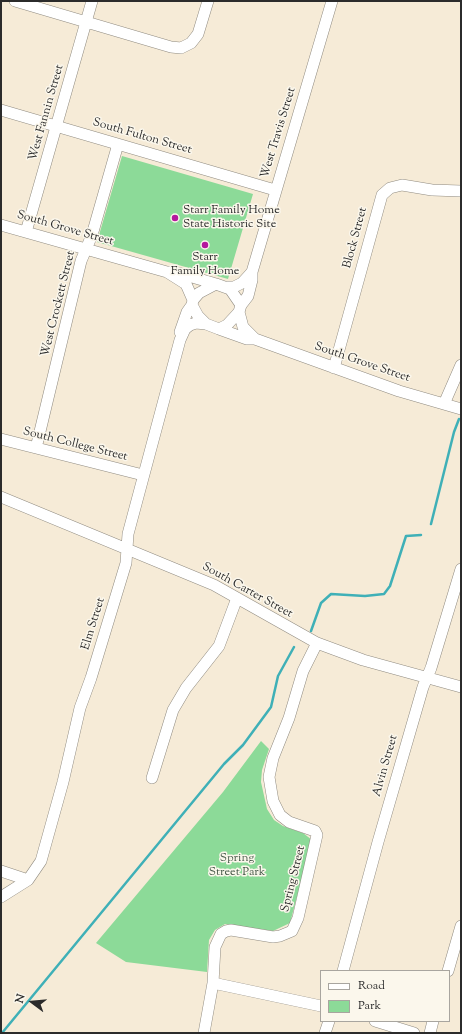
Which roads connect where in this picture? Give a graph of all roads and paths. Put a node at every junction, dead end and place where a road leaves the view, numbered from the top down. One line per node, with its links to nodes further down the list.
1 (15, 1): 5 (street)
2 (92, 1): 5 (street, West Fannin Street)
3 (208, 1): 5 (street)
4 (332, 1): 9 (street, West Travis Street)
5 (86, 22): 7 (street, West Fannin Street)
6 (1, 110): 7 (street, South Fulton Street)
7 (56, 126): 8 (street, South Fulton Street); 12 (street, West Fannin Street)
8 (118, 144): 9 (street, South Fulton Street); 13 (street, West Crockett Street)
9 (275, 190): 15 (street, West Travis Street)
10 (461, 191): 25 (street, Block Street)
11 (1, 225): 12 (street, South Grove Street)
12 (26, 232): 13 (street, South Grove Street)
13 (86, 249): 14 (street, South Grove Street); 29 (street, West Crockett Street)
14 (167, 272): 16 (street, South Grove Street); 18 (street, South Grove Street)
15 (252, 272): 17 (street); 19 (street, West Travis Street)
16 (216, 284): 17 (street); 18 (street)
17 (227, 287): 19 (street)
18 (193, 303): 20 (street); 23 (street, Elm Street)
19 (240, 309): 21 (street); 22 (street, South Grove Street)
20 (206, 324): 21 (street); 23 (street, Elm Street)
21 (219, 328): 22 (street, South Grove Street)
22 (255, 339): 25 (street, South Grove Street)
23 (180, 340): 30 (street, Elm Street)
24 (461, 365): 26 (street)
25 (334, 368): 26 (street, South Grove Street)
26 (444, 404): 27 (street, South Grove Street)
27 (461, 409)
28 (1, 439): 29 (street, South College Street)
29 (36, 448): 30 (street, South College Street)
30 (144, 476): 32 (street, Elm Street)
31 (1, 497): 32 (street, South Carter Street)
32 (126, 548): 34 (street, South Carter Street); 40 (street, Elm Street)
33 (461, 569): 36 (street, Alvin Street)
34 (237, 598): 35 (street, South Carter Street); 38 (street)
35 (316, 643): 36 (street, South Carter Street); 45 (street, Spring Street)
36 (427, 678): 37 (street, South Carter Street); 43 (street, Alvin Street)
37 (461, 687)
38 (152, 778)
39 (1, 871): 40 (street)
40 (28, 880): 41 (street, Elm Street)
41 (1, 897)
42 (461, 926): 44 (street)
43 (344, 970)
44 (448, 970)
45 (213, 983): 46 (street); 50 (street, Spring Street)
46 (320, 1006)
47 (329, 1022): 51 (street)
48 (378, 1022): 52 (street)
49 (433, 1022): 53 (street)
50 (204, 1033)
51 (325, 1033)
52 (414, 1033)
53 (430, 1033)

